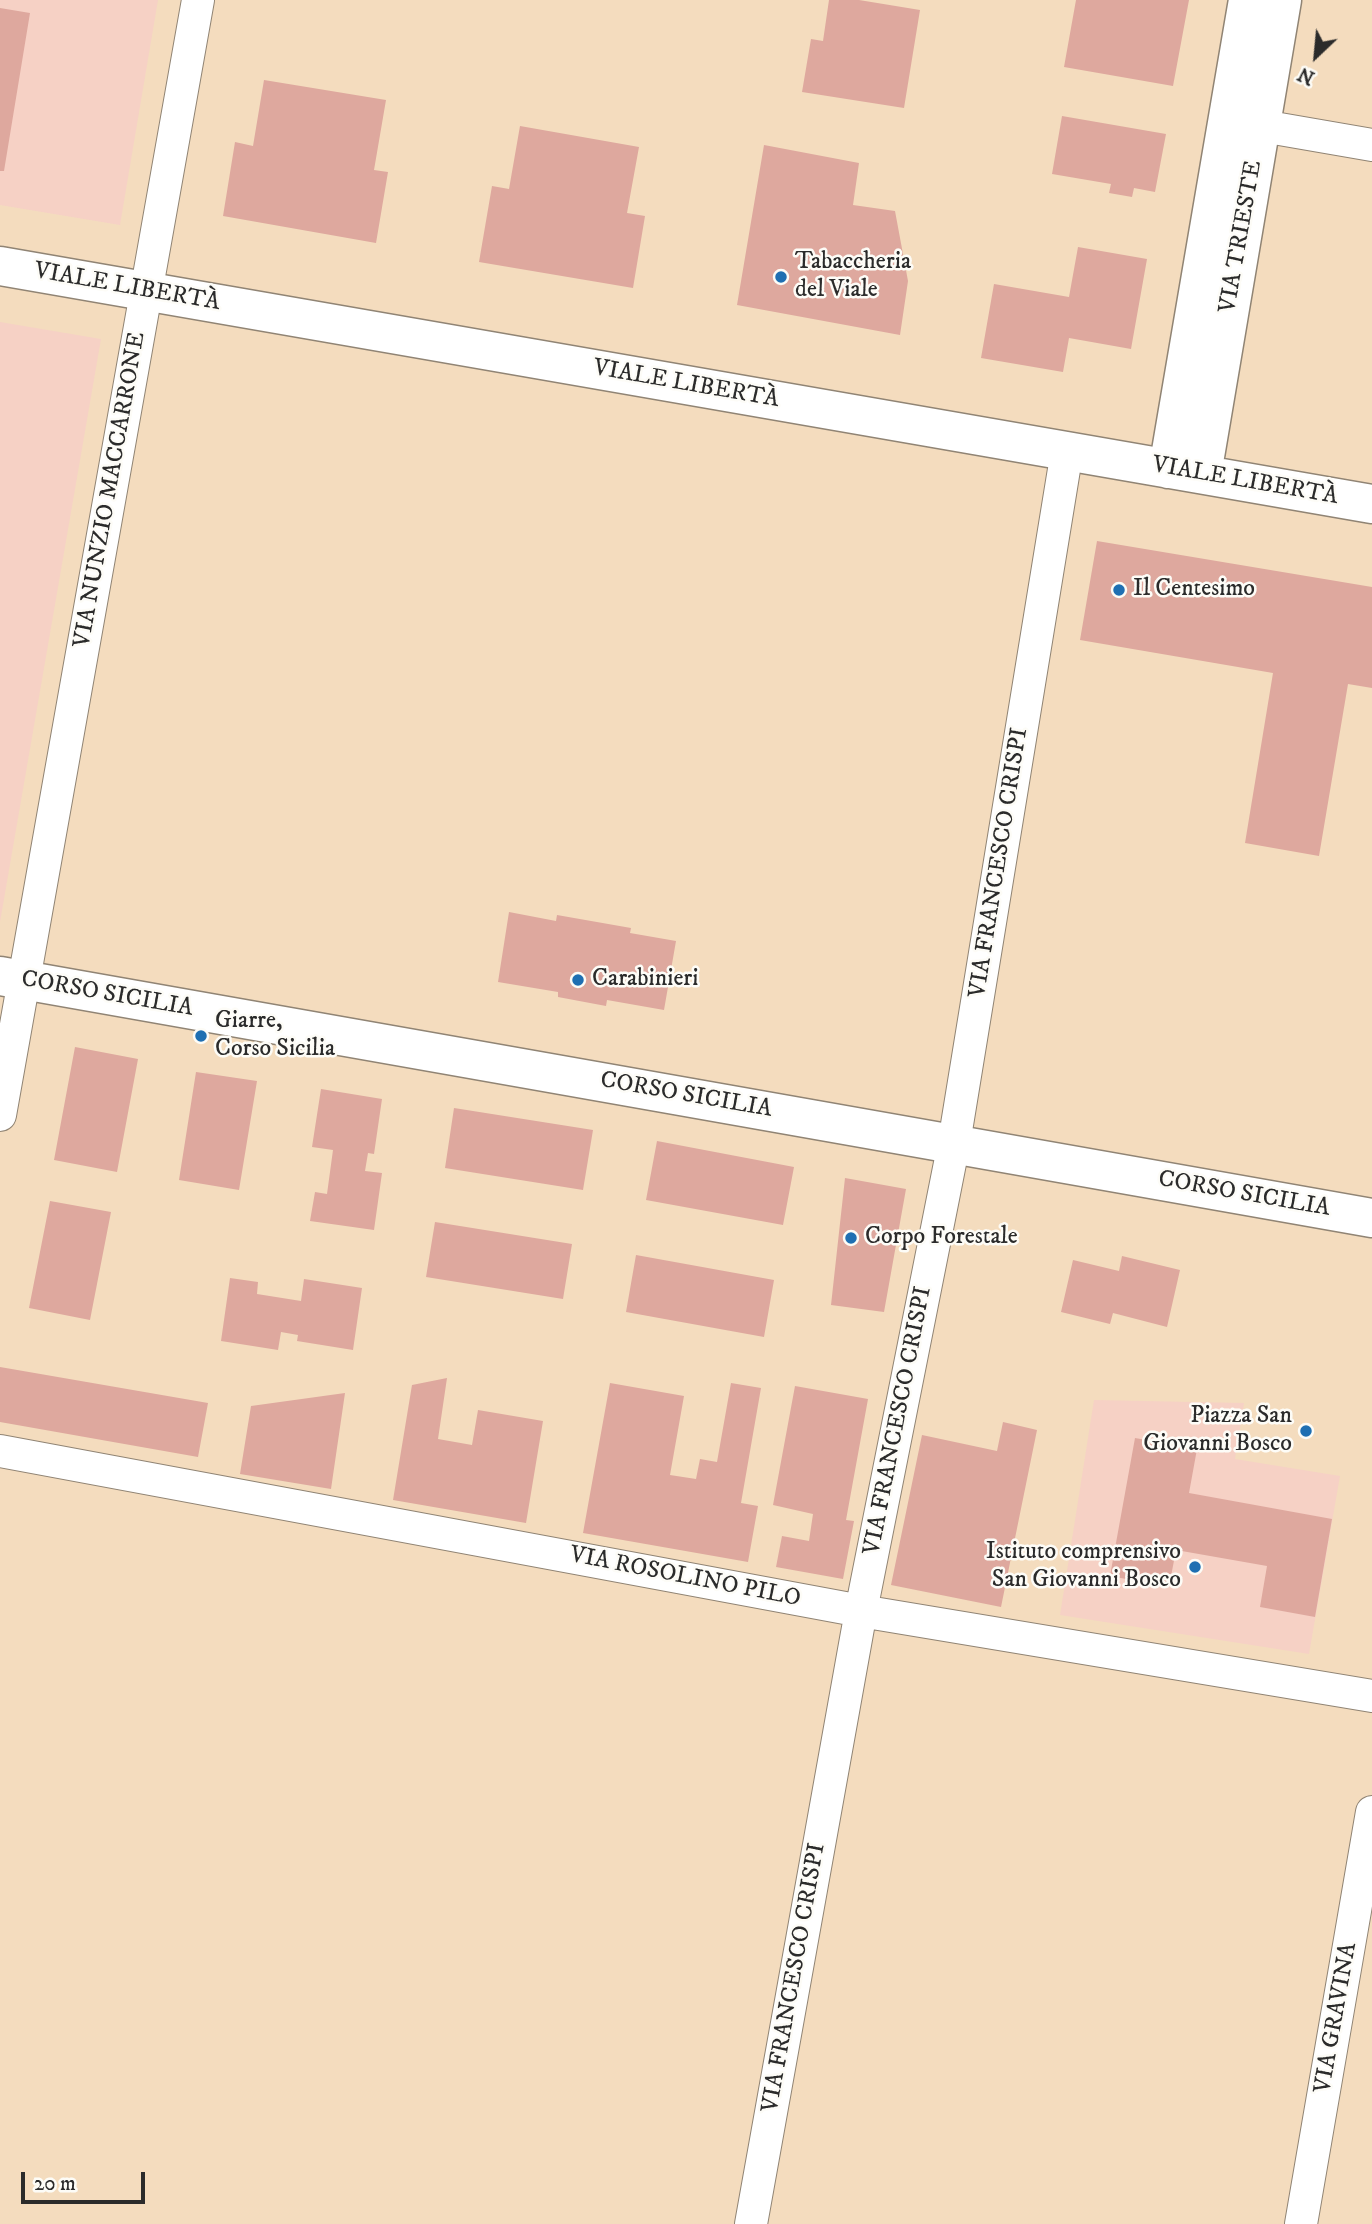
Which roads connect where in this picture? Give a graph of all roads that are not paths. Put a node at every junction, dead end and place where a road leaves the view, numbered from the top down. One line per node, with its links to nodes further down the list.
1 (198, 0): 7 (street, VIA NUNZIO MACCARRONE)
2 (1248, 0): 4 (street, VIA TRIESTE)
3 (1282, 0): 4 (street, VIA TRIESTE)
4 (1244, 123): 5 (street); 9 (street, VIA TRIESTE)
5 (1372, 145)
6 (0, 266): 7 (street, VIALE LIBERTÀ)
7 (146, 291): 8 (street, VIALE LIBERTÀ); 11 (street, VIA NUNZIO MACCARRONE)
8 (1068, 451): 9 (street, VIALE LIBERTÀ); 13 (street, VIA FRANCESCO CRISPI)
9 (1185, 472): 10 (street, VIALE LIBERTÀ)
10 (1372, 504)
11 (12, 978): 12 (street, VIA NUNZIO MACCARRONE); 13 (street, CORSO SICILIA)
12 (0, 1115)
13 (954, 1143): 14 (street, CORSO SICILIA); 16 (street, VIA FRANCESCO CRISPI)
14 (1372, 1218)
15 (0, 1451): 16 (street, VIA ROSOLINO PILO)
16 (861, 1611): 17 (street, VIA ROSOLINO PILO); 19 (street, VIA FRANCESCO CRISPI)
17 (1372, 1696)
18 (1372, 1812): 20 (street, VIA GRAVINA)
19 (751, 2224)
20 (1301, 2224)

